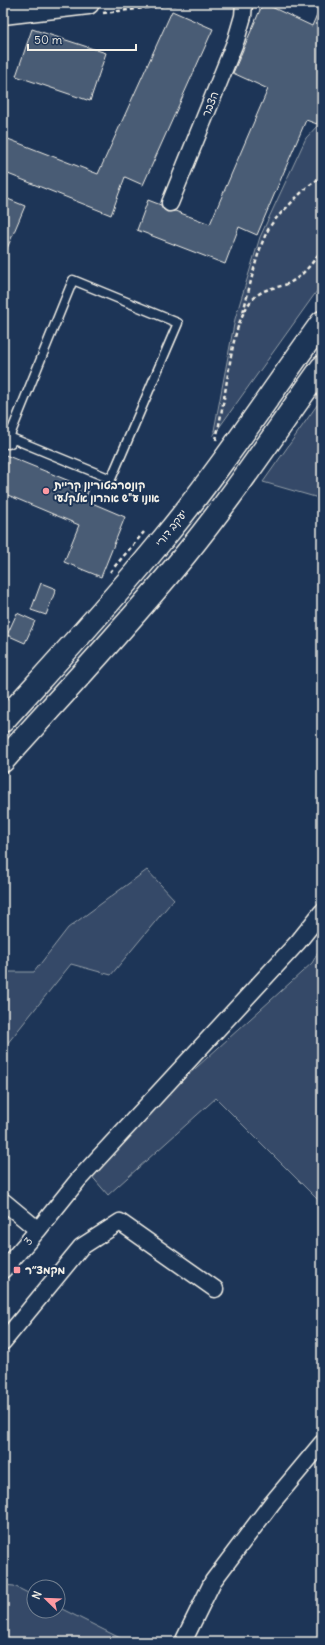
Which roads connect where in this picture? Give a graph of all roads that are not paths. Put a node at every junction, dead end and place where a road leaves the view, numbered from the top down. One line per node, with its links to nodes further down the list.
1 (88, 3): 3 (main road)
2 (239, 3): 4 (street, הצבר)
3 (3, 13)
4 (170, 203)
5 (322, 322): 8 (main road, יעקב דורי)
6 (322, 367): 9 (main road)
7 (6, 438): 7 (lane)
8 (3, 721)
9 (3, 761)
10 (322, 912): 12 (street, 3)
11 (3, 1201): 12 (street)
12 (38, 1230): 13 (street, 3)
13 (3, 1270)
14 (215, 1289): 15 (street)
15 (3, 1342)
16 (322, 1443): 17 (street)
17 (184, 1642)

